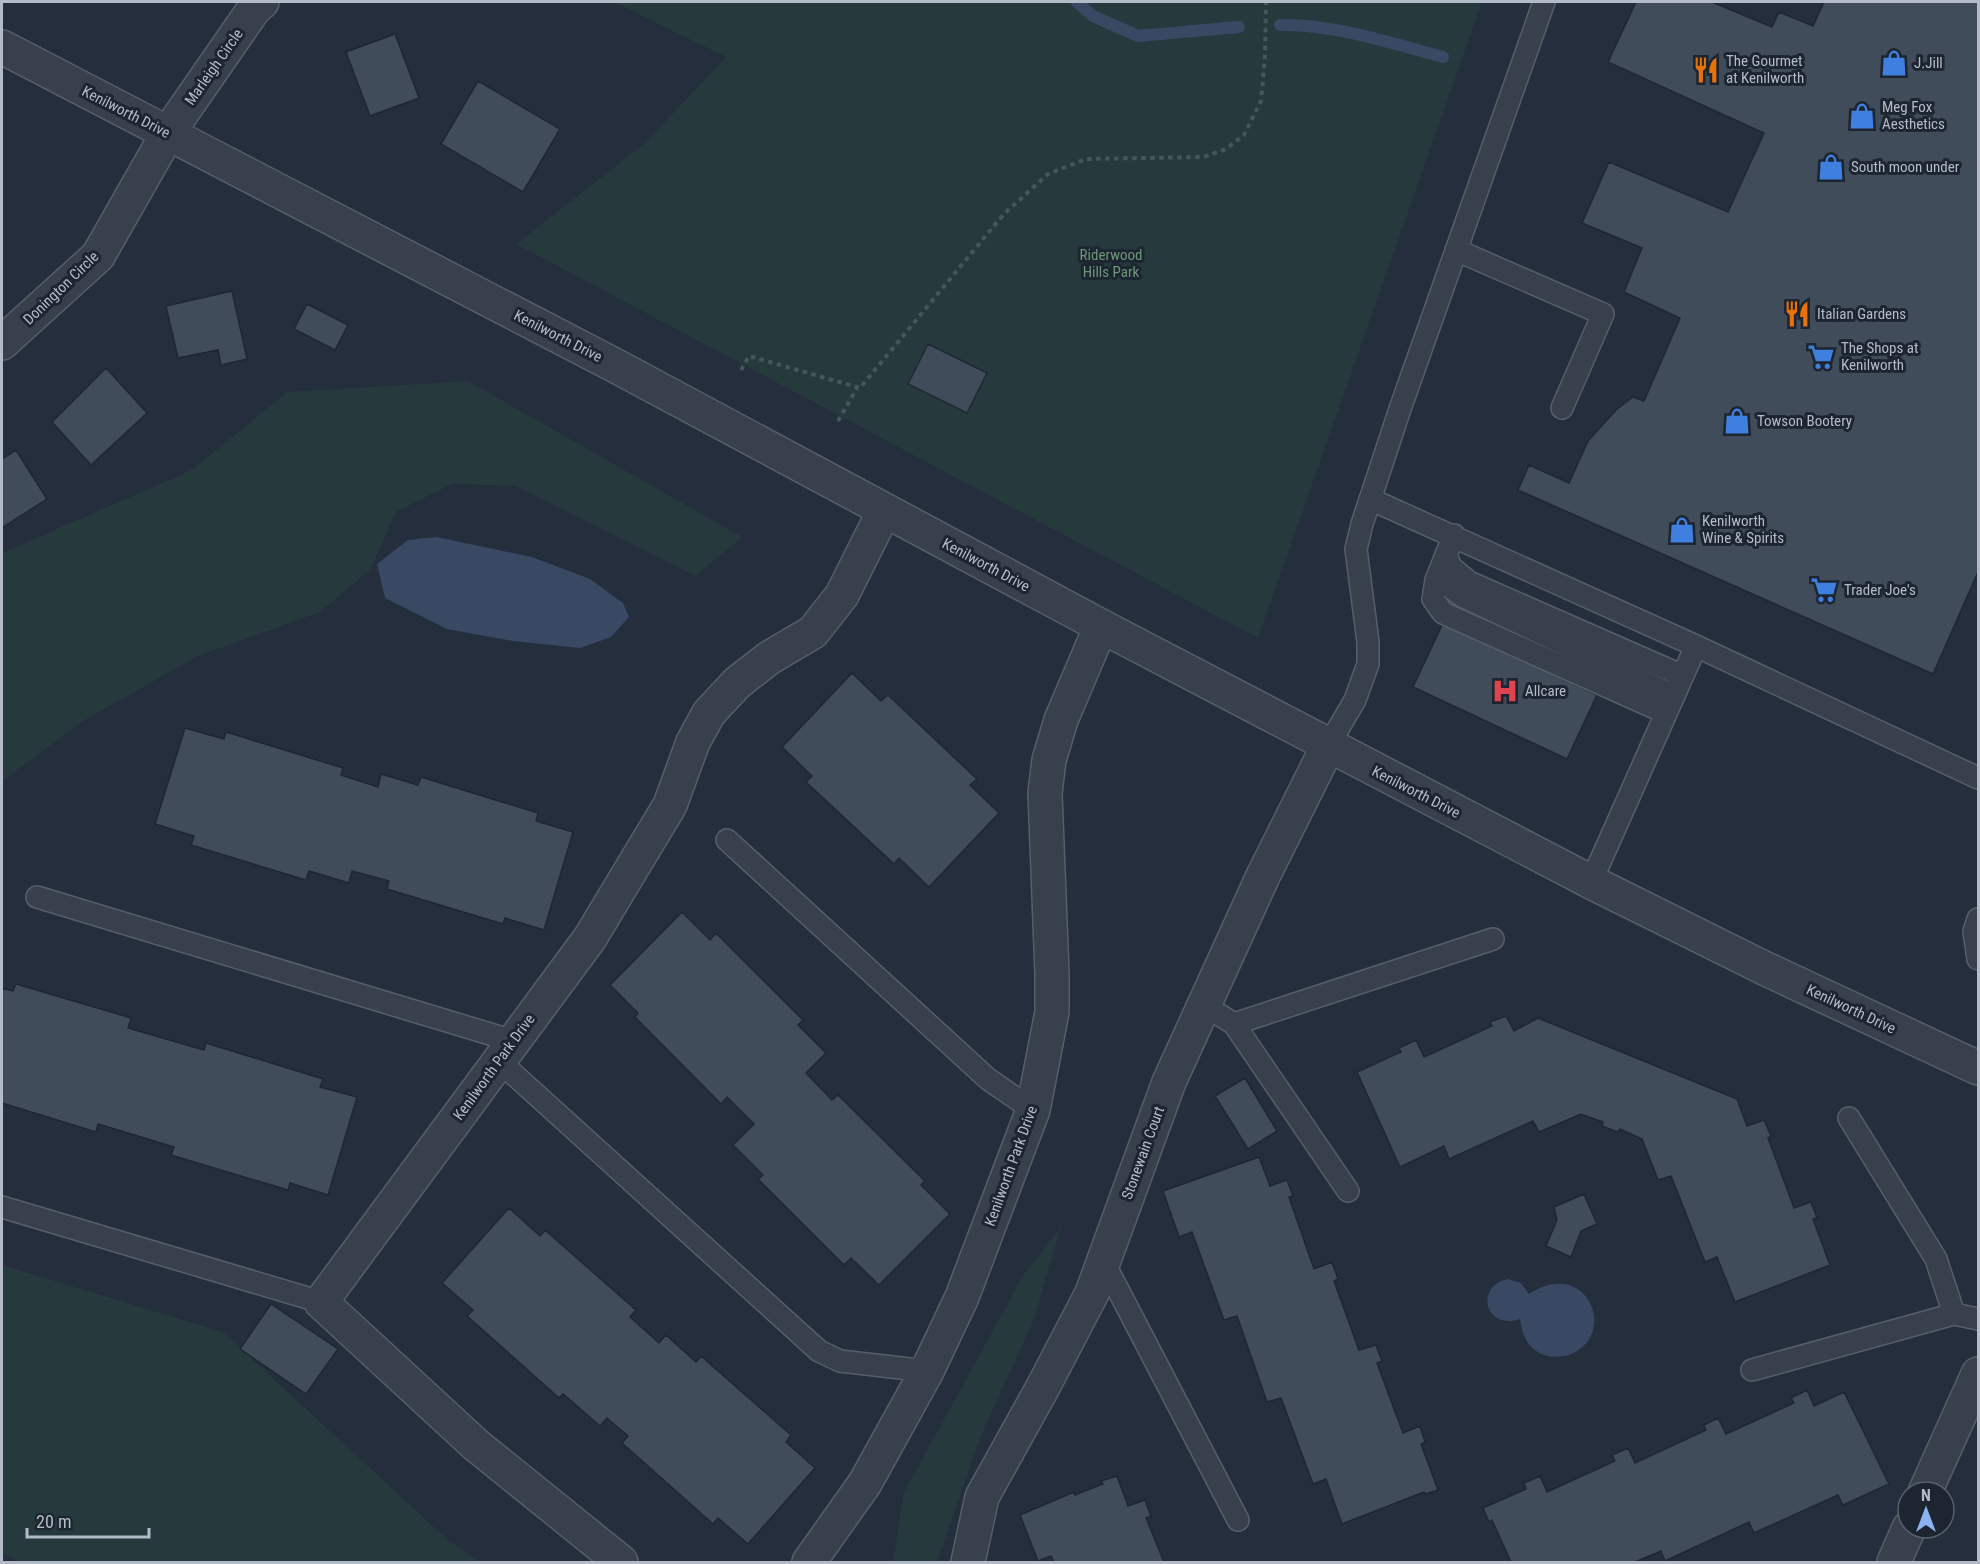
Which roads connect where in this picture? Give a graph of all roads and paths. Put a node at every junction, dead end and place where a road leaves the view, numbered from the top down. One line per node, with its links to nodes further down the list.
1 (262, 2): 5 (street, Marleigh Circle)
2 (1266, 2): 9 (path)
3 (1545, 2): 6 (lane)
4 (2, 47): 5 (street, Kenilworth Drive)
5 (168, 133): 7 (street, Donington Circle); 13 (street, Kenilworth Drive)
6 (1456, 250): 10 (lane); 12 (lane)
7 (2, 343)
8 (741, 370): 9 (path)
9 (857, 388): 11 (path)
10 (1562, 408)
11 (838, 421)
12 (1370, 499): 14 (lane); 19 (lane)
13 (885, 511): 15 (street, Kenilworth Drive); 29 (street, Kenilworth Park Drive)
14 (1447, 554): 16 (lane); 17 (lane); 18 (lane)
15 (1101, 626): 19 (street, Kenilworth Drive); 31 (street, Kenilworth Park Drive)
16 (1696, 646): 17 (lane); 20 (lane)
17 (1683, 676): 18 (lane)
18 (1670, 704): 22 (lane)
19 (1328, 746): 22 (street, Kenilworth Drive); 27 (street, Stonewain Court)
20 (1978, 778)
21 (727, 840): 31 (lane)
22 (1591, 882): 30 (street, Kenilworth Drive)
23 (37, 897): 29 (lane)
24 (1978, 919): 26 (lane)
25 (1493, 939): 28 (lane)
26 (1978, 958)
27 (1204, 1005): 28 (lane); 35 (street, Stonewain Court)
28 (1234, 1024): 33 (lane)
29 (506, 1051): 36 (street, Kenilworth Park Drive); 40 (lane)
30 (1978, 1068)
31 (1034, 1110): 40 (street, Kenilworth Park Drive)
32 (1849, 1118): 37 (lane)
33 (1347, 1191)
34 (2, 1207): 36 (lane)
35 (1103, 1261): 43 (lane); 47 (street, Stonewain Court)
36 (321, 1302): 45 (street)
37 (1954, 1314): 38 (lane); 39 (lane)
38 (1978, 1319)
39 (1752, 1370)
40 (927, 1371): 46 (street, Kenilworth Park Drive)
41 (1978, 1374): 42 (street)
42 (1930, 1480)
43 (1238, 1520)
44 (1904, 1540): 48 (street)
45 (621, 1563)
46 (809, 1563)
47 (968, 1563)
48 (1894, 1563)

